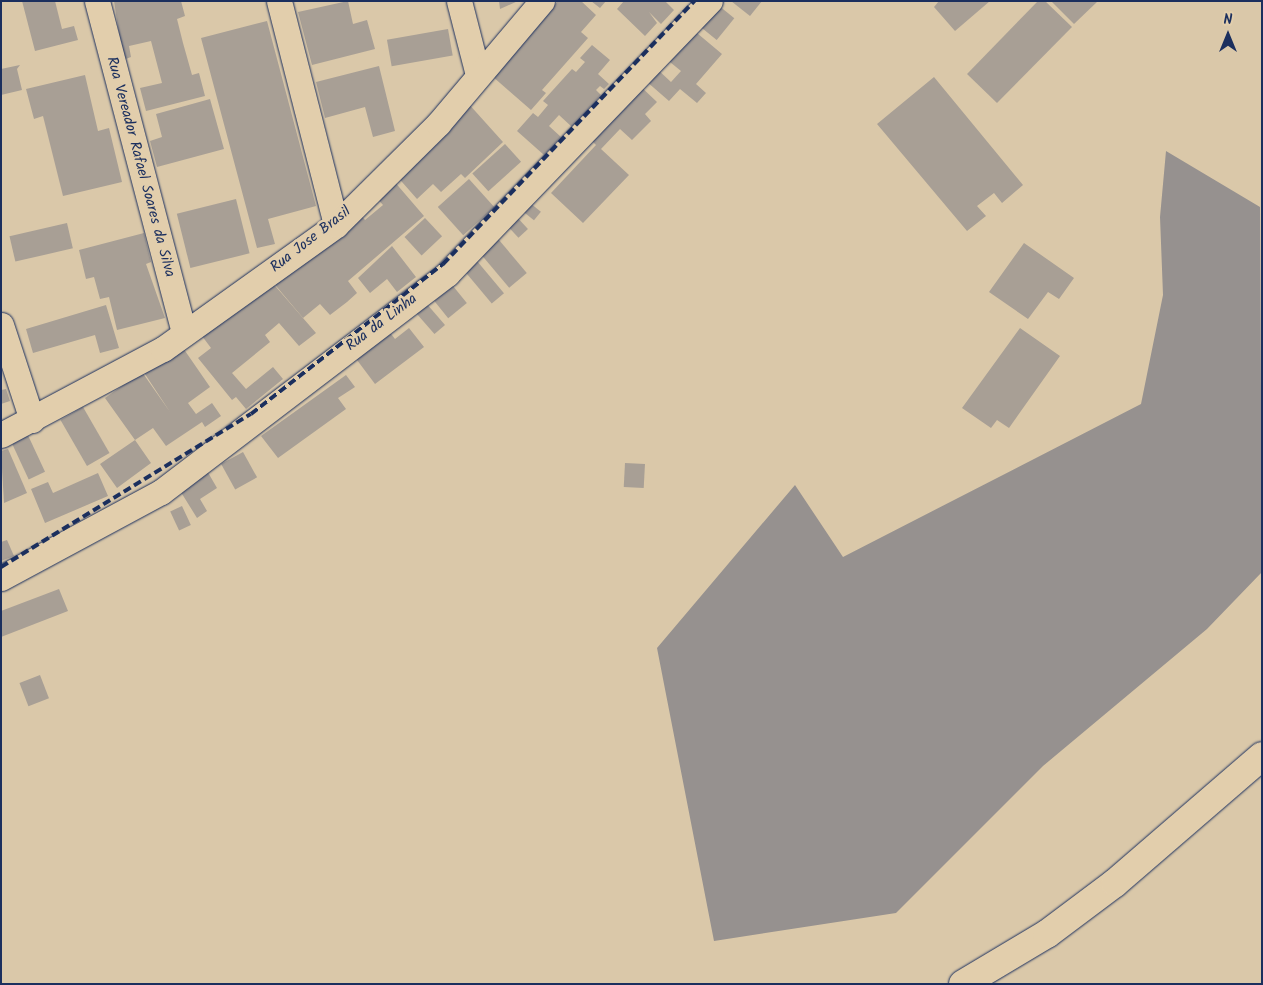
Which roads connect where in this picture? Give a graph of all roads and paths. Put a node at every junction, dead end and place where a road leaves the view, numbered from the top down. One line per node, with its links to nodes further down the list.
1 (97, 1): 9 (street, Rua Vereador Rafael Soares da Silva)
2 (279, 1): 7 (street)
3 (458, 1): 6 (street)
4 (542, 1): 6 (street, Rua Jose Brasil)
5 (710, 1): 12 (street, Rua da Linha)
6 (478, 75): 7 (street, Rua Jose Brasil)
7 (336, 225): 9 (street, Rua Jose Brasil)
8 (2, 330): 10 (street)
9 (184, 333): 10 (street, Rua Jose Brasil)
10 (32, 420): 11 (street, Rua Jose Brasil)
11 (1, 435)
12 (1, 578)
13 (1262, 756): 14 (main road)
14 (963, 984)

